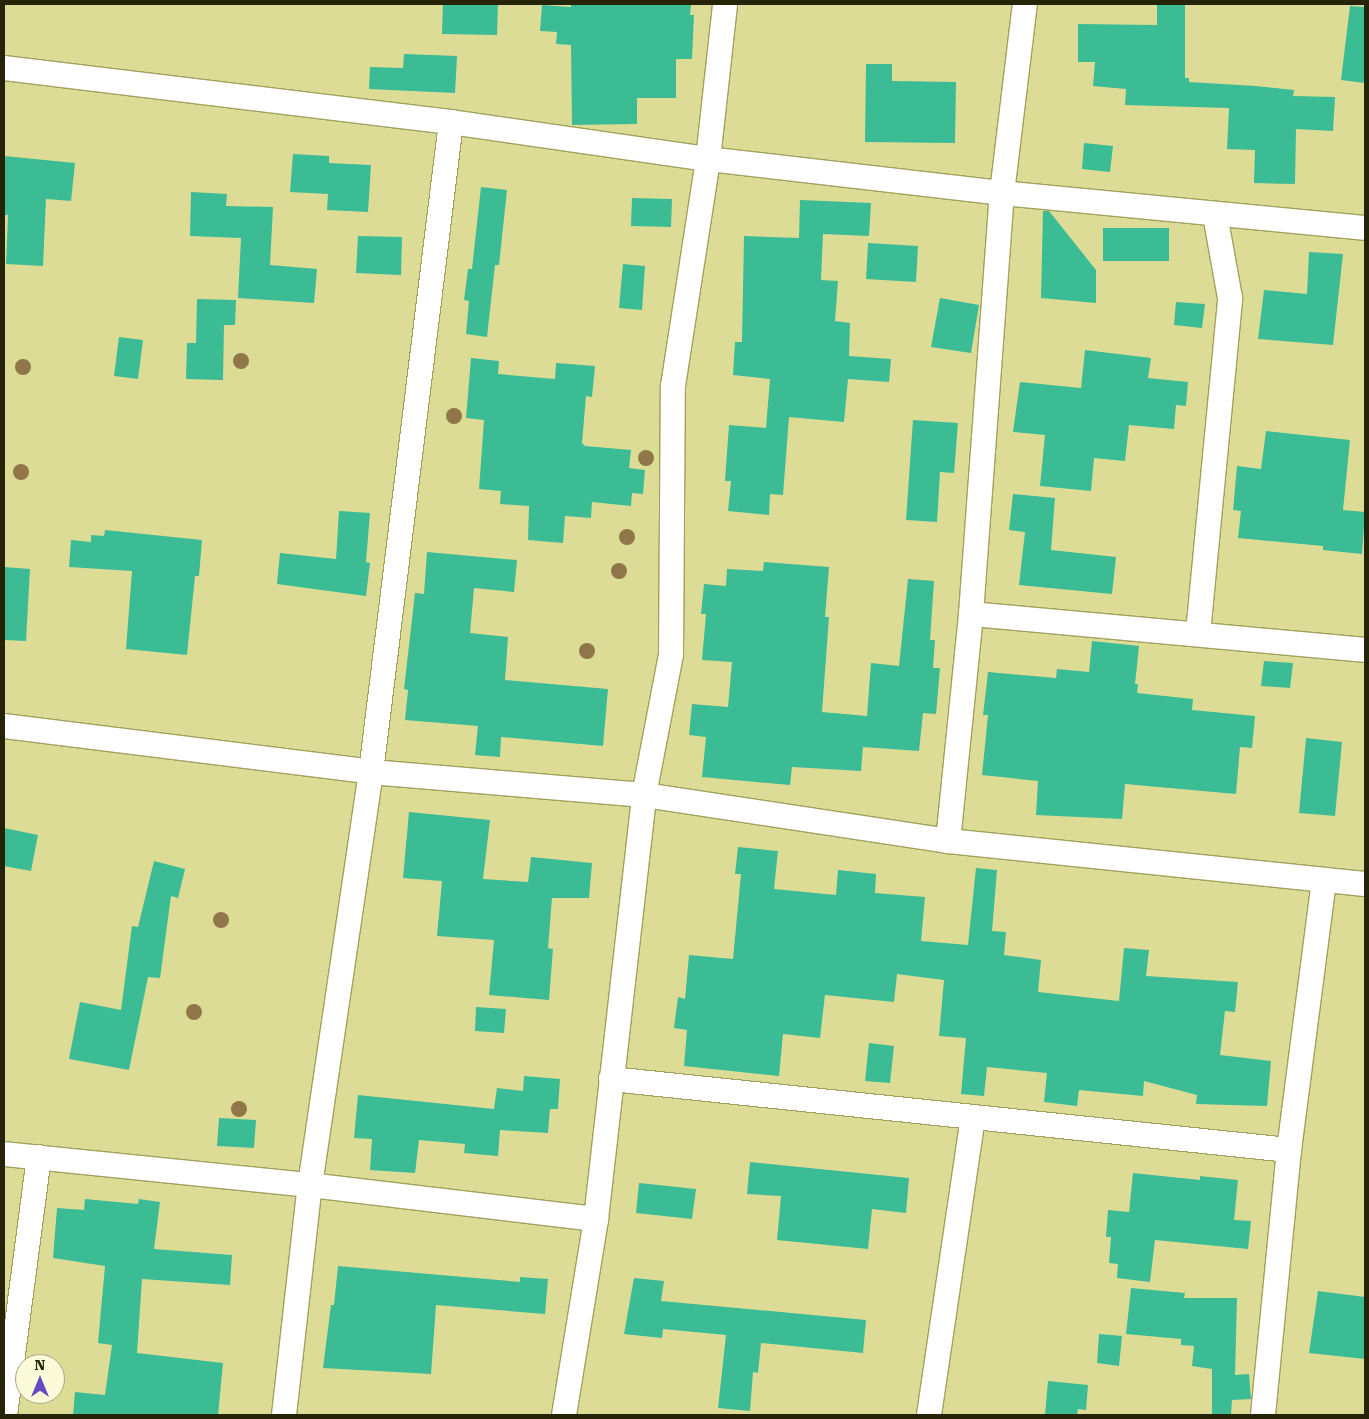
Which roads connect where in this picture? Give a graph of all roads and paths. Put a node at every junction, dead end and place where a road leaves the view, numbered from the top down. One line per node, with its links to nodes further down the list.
1 (725, 4): 5 (street)
2 (1026, 4): 6 (street)
3 (4, 68): 4 (street)
4 (451, 122): 5 (street); 13 (street)
5 (708, 159): 6 (street); 14 (street)
6 (1002, 194): 7 (street); 9 (street)
7 (1215, 215): 8 (street); 10 (street)
8 (1365, 228)
9 (970, 614): 10 (street); 15 (street)
10 (1198, 633): 11 (street)
11 (1365, 650)
12 (4, 726): 13 (street)
13 (371, 772): 14 (street); 23 (street)
14 (644, 795): 15 (street); 18 (street)
15 (948, 841): 16 (street)
16 (1324, 880): 17 (street); 20 (street)
17 (1365, 884)
18 (611, 1079): 19 (street); 24 (street)
19 (973, 1118): 20 (street); 28 (street)
20 (1289, 1150): 29 (street)
21 (4, 1154): 22 (street)
22 (39, 1157): 23 (street); 25 (street)
23 (310, 1185): 24 (street); 26 (street)
24 (596, 1220): 27 (street)
25 (5, 1415)
26 (284, 1415)
27 (564, 1415)
28 (929, 1415)
29 (1263, 1415)

